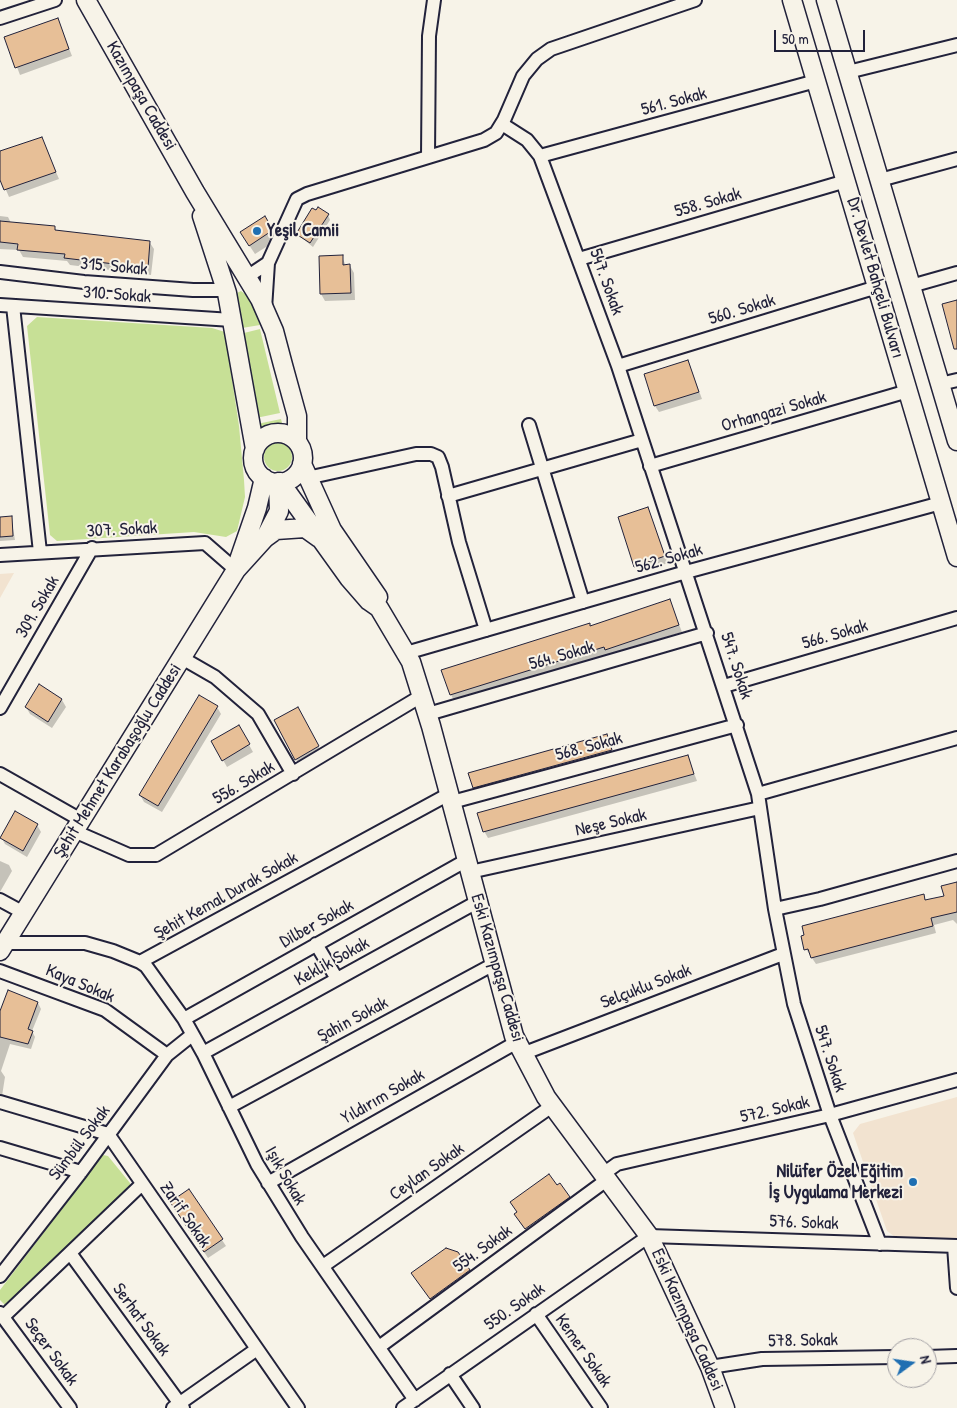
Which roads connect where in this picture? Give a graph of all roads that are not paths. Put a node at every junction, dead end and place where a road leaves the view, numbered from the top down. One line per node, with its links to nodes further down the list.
1 (55, 0): 7 (street)
2 (86, 0): 17 (street, Kazımpaşa Caddesi)
3 (434, 0): 13 (street)
4 (696, 0): 11 (street)
5 (792, 0): 10 (street, Dr. Devlet Bahçeli Bulvarı)
6 (826, 0): 9 (street, Dr. Devlet Bahçeli Bulvarı)
7 (0, 18)
8 (957, 45): 9 (street)
9 (848, 72): 15 (street, Dr. Devlet Bahçeli Bulvarı)
10 (816, 82): 12 (street, 561. Sokak); 16 (street, Dr. Devlet Bahçeli Bulvarı)
11 (502, 124): 12 (street, 547. Sokak); 13 (street)
12 (540, 156): 18 (street, 547. Sokak)
13 (428, 157): 19 (street)
14 (957, 159): 15 (street)
15 (880, 180): 23 (street, Dr. Devlet Bahçeli Bulvarı)
16 (846, 181): 18 (street, 558. Sokak); 24 (street, Dr. Devlet Bahçeli Bulvarı)
17 (195, 192): 22 (street, Kazımpaşa Caddesi); 25 (street, Kazımpaşa Caddesi)
18 (579, 259): 30 (street, 547. Sokak)
19 (268, 263): 22 (street); 28 (street)
20 (0, 272): 25 (street, 315. Sokak)
21 (957, 273): 23 (street)
22 (247, 278): 25 (street); 28 (street, Kazımpaşa Caddesi)
23 (911, 286): 31 (street, Dr. Devlet Bahçeli Bulvarı)
24 (877, 287): 30 (street, 560. Sokak); 32 (street, Dr. Devlet Bahçeli Bulvarı)
25 (226, 290): 29 (street, Kazımpaşa Caddesi)
26 (0, 305): 27 (street, 310. Sokak)
27 (13, 306): 29 (street, 310. Sokak); 47 (street)
28 (265, 311): 36 (street, Kazımpaşa Caddesi)
29 (232, 320): 37 (street, Kazımpaşa Caddesi)
30 (618, 366): 34 (street, 547. Sokak)
31 (949, 382): 35 (street, Dr. Devlet Bahçeli Bulvarı)
32 (908, 391): 38 (street, Orhangazi Sokak); 43 (street, Dr. Devlet Bahçeli Bulvarı)
33 (529, 425): 39 (street)
34 (642, 440): 38 (street, 547. Sokak); 39 (street)
35 (957, 441)
36 (297, 442): 37 (street); 40 (street)
37 (255, 449): 41 (street)
38 (650, 466): 51 (street, 547. Sokak)
39 (544, 470): 42 (street); 52 (street)
40 (308, 478): 41 (street); 42 (street); 53 (street, Eski Kazımpaşa Caddesi)
41 (274, 481): 44 (street); 45 (street, Eski Kazımpaşa Caddesi); 50 (street, Şehit Mehmet Karabaşoğlu Caddesi)
42 (448, 496): 55 (street)
43 (941, 503): 49 (street, Dr. Devlet Bahçeli Bulvarı); 51 (street, 562. Sokak)
44 (264, 538): 45 (street); 50 (street, Şehit Mehmet Karabaşoğlu Caddesi)
45 (323, 541): 53 (street, Eski Kazımpaşa Caddesi)
46 (92, 548): 47 (street, 307. Sokak); 50 (street, 307. Sokak); 61 (street, 309. Sokak)
47 (40, 552): 48 (street, 307. Sokak)
48 (0, 555)
49 (957, 557)
50 (236, 570): 58 (street, Şehit Mehmet Karabaşoğlu Caddesi)
51 (686, 572): 52 (street, 562. Sokak); 56 (street, 547. Sokak)
52 (583, 602): 55 (street, 562. Sokak)
53 (379, 608): 57 (street, Eski Kazımpaşa Caddesi)
54 (957, 618): 59 (street, 566. Sokak)
55 (486, 630): 57 (street, 562. Sokak)
56 (707, 632): 59 (street, 547. Sokak); 62 (street, 564. Sokak)
57 (406, 653): 60 (street, Eski Kazımpaşa Caddesi)
58 (182, 658): 66 (street); 69 (street, Şehit Mehmet Karabaşoğlu Caddesi)
59 (724, 686): 63 (street, 547. Sokak)
60 (423, 695): 62 (street, Eski Kazımpaşa Caddesi); 66 (street, 556. Sokak)
61 (0, 708)
62 (428, 714): 67 (street, Eski Kazımpaşa Caddesi)
63 (736, 725): 67 (street, 568. Sokak); 68 (street, 547. Sokak)
64 (957, 738): 68 (street, Neşe Sokak)
65 (0, 774): 69 (street, 556. Sokak)
66 (293, 774): 69 (street, 556. Sokak)
67 (450, 798): 71 (street, Eski Kazımpaşa Caddesi); 79 (street, Şehit Kemal Durak Sokak)
68 (759, 801): 71 (street, Neşe Sokak); 74 (street, 547. Sokak)
69 (78, 825): 75 (street, Şehit Mehmet Karabaşoğlu Caddesi)
70 (957, 861): 74 (street)
71 (468, 866): 73 (street, Eski Kazımpaşa Caddesi); 76 (street, Dilber Sokak)
72 (0, 900): 75 (street)
73 (477, 902): 80 (street, Eski Kazımpaşa Caddesi); 82 (street, Keklik Sokak)
74 (775, 909): 78 (street, 547. Sokak)
75 (24, 913): 77 (street, Şehit Mehmet Karabaşoğlu Caddesi)
76 (316, 944): 82 (street); 83 (street, Dilber Sokak)
77 (3, 947): 79 (street)
78 (783, 954): 85 (street, Selçuklu Sokak); 92 (street, 547. Sokak)
79 (140, 962): 83 (street, Işık Sokak)
80 (494, 964): 85 (street, Eski Kazımpaşa Caddesi); 91 (street, Şahin Sokak)
81 (0, 971): 87 (street, Kaya Sokak)
82 (337, 979): 86 (street, Keklik Sokak)
83 (184, 1018): 84 (street, Işık Sokak)
84 (192, 1035): 86 (street, Işık Sokak); 87 (street, Sümbül Sokak)
85 (519, 1048): 90 (street, Eski Kazımpaşa Caddesi); 97 (street, Yıldırım Sokak)
86 (203, 1053): 91 (street, Işık Sokak)
87 (166, 1055): 93 (street, Sümbül Sokak)
88 (957, 1080): 92 (street, 572. Sokak)
89 (0, 1102): 93 (street)
90 (552, 1106): 96 (street, Eski Kazımpaşa Caddesi); 103 (street, Ceylan Sokak)
91 (229, 1107): 97 (street, Işık Sokak)
92 (830, 1115): 96 (street, 572. Sokak); 100 (street, 547. Sokak)
93 (108, 1134): 95 (street, Sümbül Sokak); 98 (street, Zarif Sokak)
94 (0, 1148): 95 (street)
95 (81, 1172): 104 (street, Sümbül Sokak)
96 (605, 1177): 99 (street, Eski Kazımpaşa Caddesi); 108 (street, 554. Sokak)
97 (268, 1183): 103 (street, Işık Sokak)
98 (142, 1184): 102 (street); 109 (street, Zarif Sokak)
99 (649, 1236): 100 (street, 576. Sokak); 106 (street, 550. Sokak); 113 (street, Eski Kazımpaşa Caddesi)
100 (880, 1244): 101 (street, 576. Sokak)
101 (956, 1246): 105 (street)
102 (70, 1253): 107 (street); 116 (street, Serhat Sokak)
103 (323, 1266): 108 (street, Işık Sokak)
104 (0, 1276)
105 (957, 1288)
106 (536, 1314): 114 (street, 550. Sokak); 121 (street, Kemer Sokak)
107 (1, 1315): 117 (street, Seçer Sokak)
108 (379, 1347): 115 (street, Işık Sokak)
109 (257, 1349): 116 (street); 118 (street, Zarif Sokak)
110 (957, 1356): 112 (street)
111 (887, 1357): 113 (street, 578. Sokak)
112 (937, 1357)
113 (710, 1367): 122 (street, Eski Kazımpaşa Caddesi)
114 (450, 1374): 115 (street, 550. Sokak); 120 (street)
115 (415, 1400): 119 (street, 550. Sokak)
116 (179, 1406)
117 (70, 1408)
118 (298, 1408)
119 (403, 1408)
120 (473, 1408)
121 (601, 1408)
122 (725, 1408)

